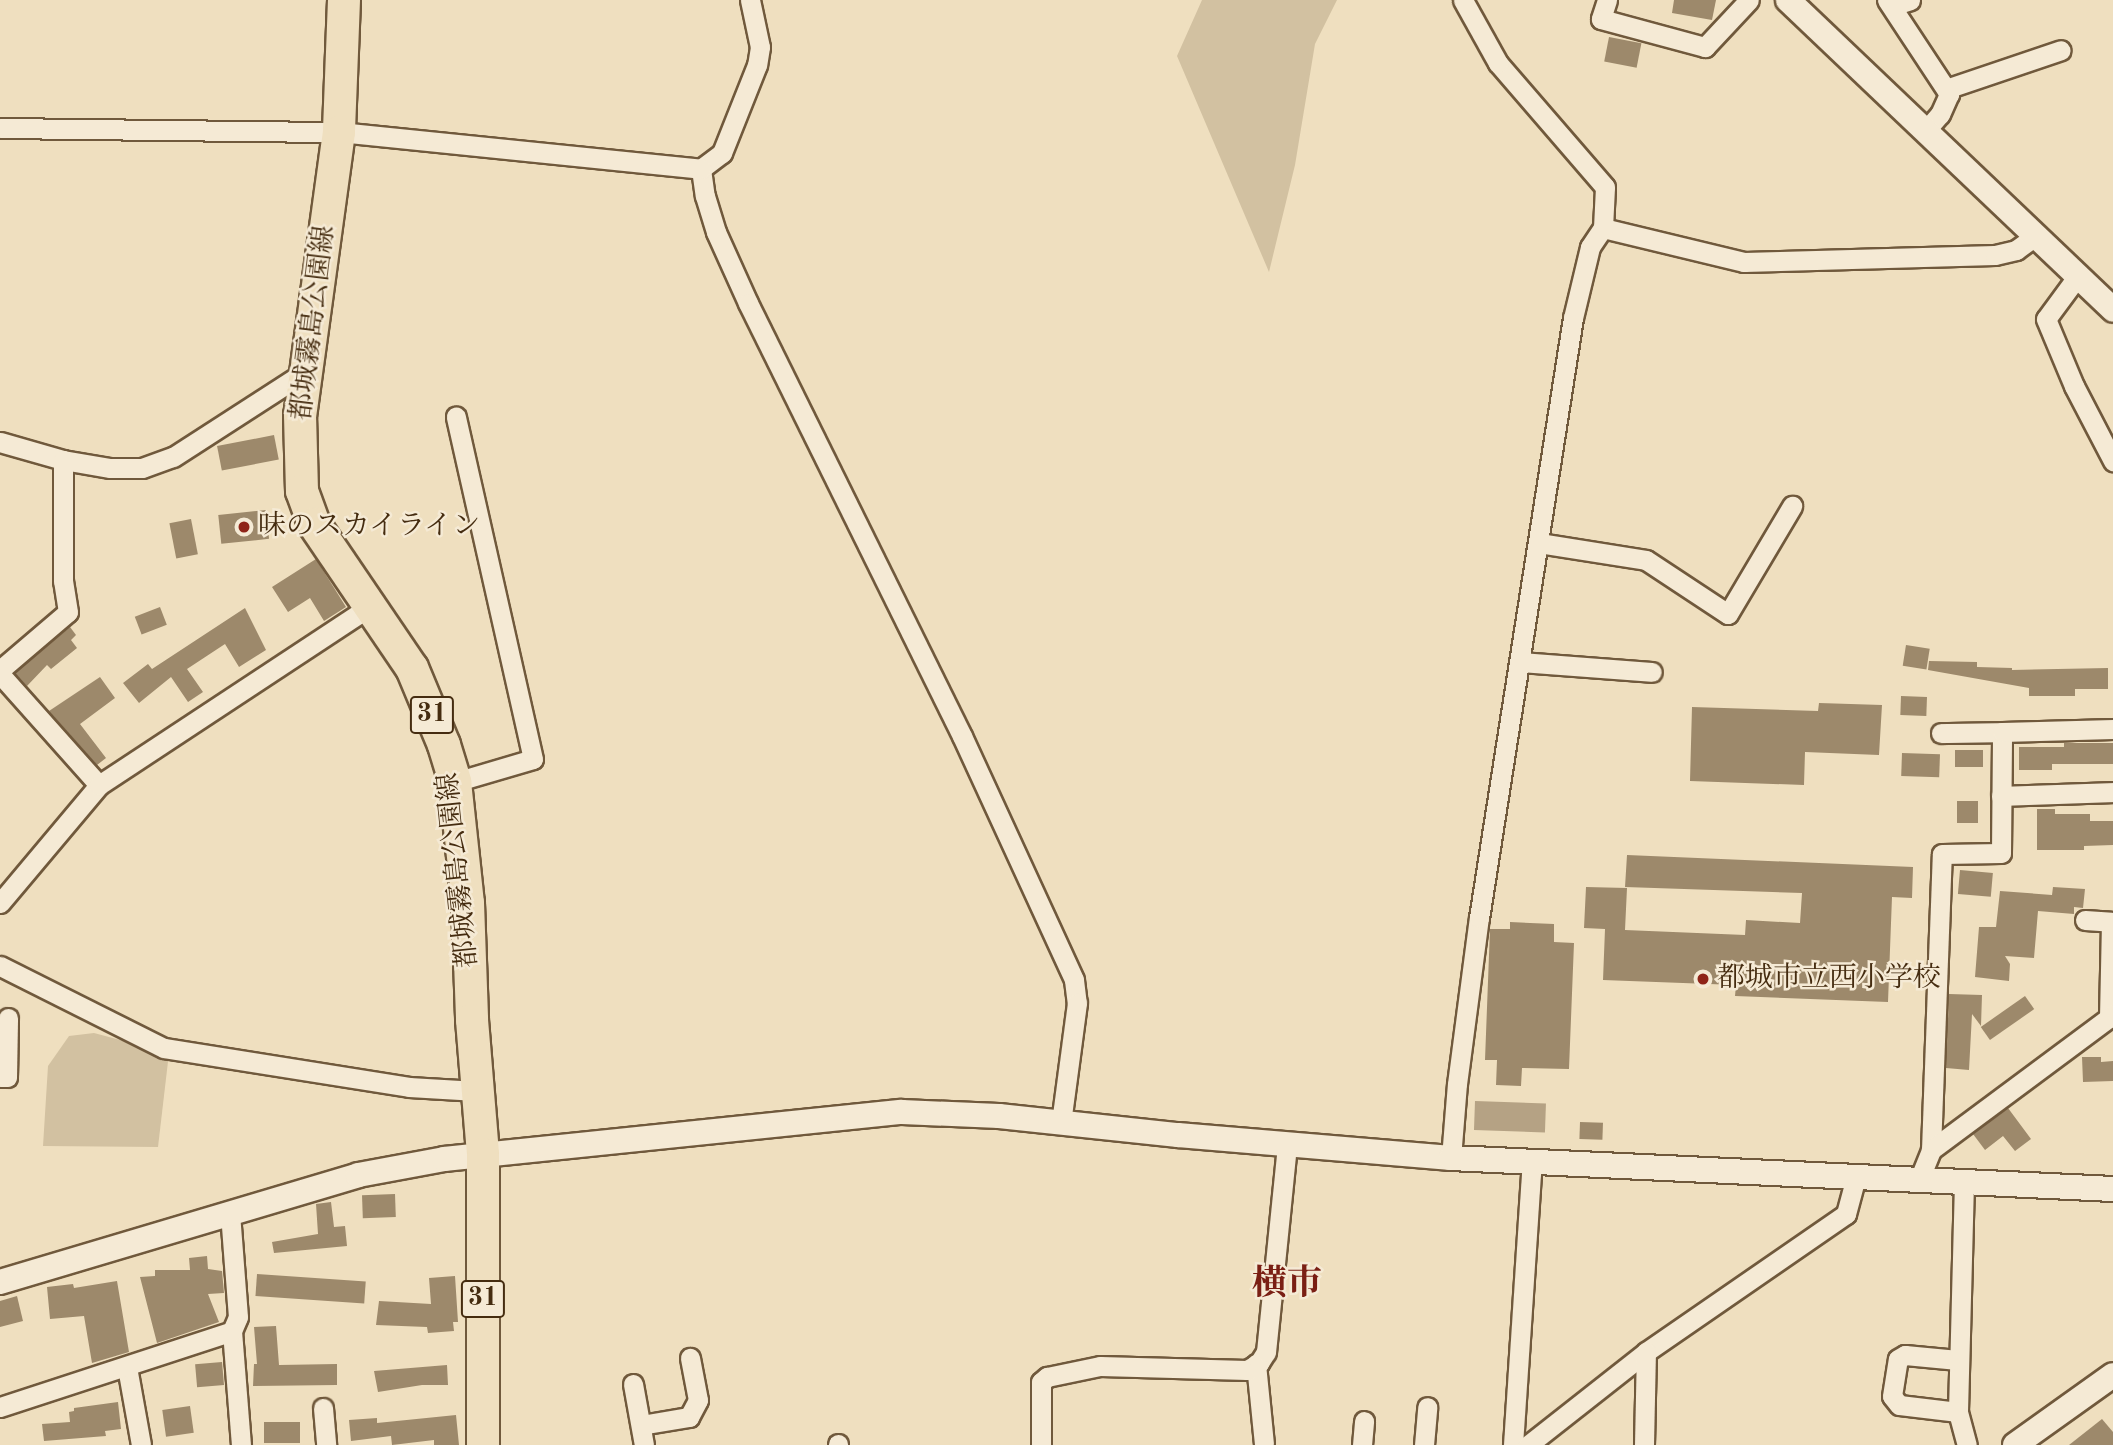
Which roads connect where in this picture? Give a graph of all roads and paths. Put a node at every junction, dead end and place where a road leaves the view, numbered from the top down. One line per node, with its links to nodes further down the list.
1 (344, 0): 12 (main road, 都城霧島公園線 / 31)
2 (750, 0): 13 (street)
3 (1463, 0): 14 (street)
4 (1607, 0): 5 (street)
5 (1749, 0)
6 (1788, 0): 11 (street)
7 (1894, 2): 9 (street)
8 (2061, 50): 9 (street)
9 (1946, 89): 11 (street)
10 (0, 128): 12 (street)
11 (1925, 131): 15 (street)
12 (339, 132): 13 (street); 18 (main road, 都城霧島公園線 / 31)
13 (701, 169): 43 (street)
14 (1603, 228): 15 (street); 24 (street)
15 (2034, 237): 16 (street)
16 (2077, 277): 17 (street); 22 (street)
17 (2113, 310)
18 (305, 372): 21 (street); 25 (main road, 都城霧島公園線 / 31)
19 (456, 417): 32 (street)
20 (0, 442): 21 (street)
21 (63, 460): 27 (street)
22 (2113, 461)
23 (1791, 506): 24 (street)
24 (1539, 543): 26 (street)
25 (369, 607): 32 (main road, 都城霧島公園線 / 31); 33 (street)
26 (1520, 662): 28 (street); 47 (street)
27 (0, 672): 33 (street)
28 (1652, 672)
29 (2113, 729): 30 (street)
30 (2002, 732): 31 (street); 35 (street)
31 (1941, 733)
32 (455, 782): 42 (main road, 都城霧島公園線 / 31)
33 (99, 785): 36 (street)
34 (2113, 792): 35 (street)
35 (2001, 796): 45 (street)
36 (0, 903)
37 (2085, 920): 39 (street)
38 (0, 965): 42 (street)
39 (2111, 1016): 45 (street)
40 (8, 1018): 41 (street)
41 (0, 1077)
42 (477, 1091): 46 (main road, 都城霧島公園線 / 31)
43 (1061, 1123): 44 (street); 46 (street)
44 (1287, 1145): 47 (street); 59 (street)
45 (1931, 1150): 50 (street)
46 (483, 1154): 53 (street); 73 (main road, 都城霧島公園線 / 31)
47 (1451, 1158): 48 (street)
48 (1532, 1161): 49 (street); 78 (street)
49 (1856, 1177): 50 (street); 56 (street)
50 (1919, 1180): 51 (street)
51 (1964, 1182): 52 (street); 58 (street)
52 (2113, 1189)
53 (230, 1212): 54 (street); 55 (street)
54 (0, 1282)
55 (232, 1331): 60 (street); 71 (street)
56 (1646, 1352): 79 (street); 80 (street)
57 (690, 1358): 68 (street)
58 (1958, 1360): 66 (street); 66 (street)
59 (1256, 1364): 69 (street); 75 (street)
60 (127, 1367): 63 (street); 70 (street)
61 (2113, 1375): 82 (street)
62 (633, 1384): 68 (street)
63 (0, 1407)
64 (1427, 1407): 77 (street)
65 (323, 1408): 72 (street)
66 (1958, 1412): 81 (street)
67 (1364, 1421): 76 (street)
68 (641, 1425): 74 (street)
69 (1264, 1444)
70 (141, 1445)
71 (241, 1445)
72 (326, 1445)
73 (483, 1445)
74 (644, 1445)
75 (1041, 1445)
76 (1362, 1445)
77 (1424, 1445)
78 (1513, 1445)
79 (1528, 1445)
80 (1644, 1445)
81 (1967, 1445)
82 (2015, 1445)

